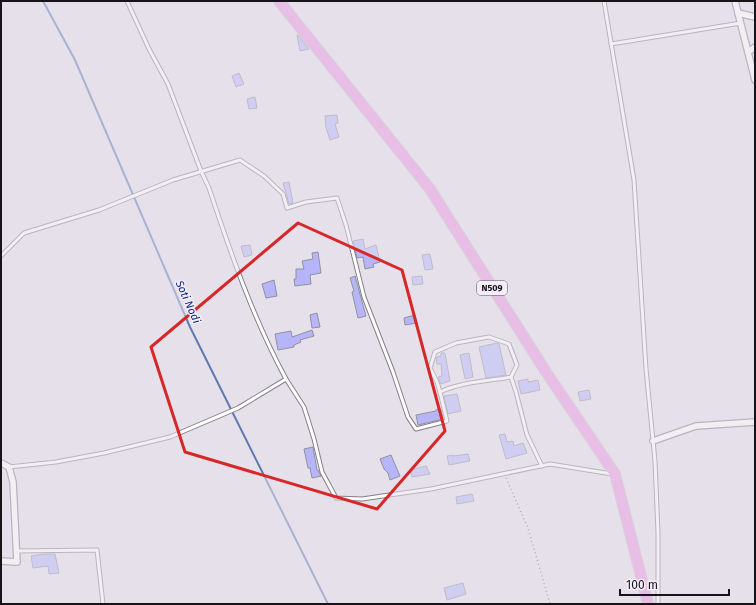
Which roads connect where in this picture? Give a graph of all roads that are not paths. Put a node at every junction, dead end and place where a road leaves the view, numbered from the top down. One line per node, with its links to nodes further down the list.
1 (127, 1): 12 (lane)
2 (279, 1): 22 (highway, N509)
3 (604, 1): 8 (lane)
4 (735, 1): 5 (street)
5 (738, 13): 6 (street); 7 (street)
6 (755, 17)
7 (741, 23): 8 (lane); 10 (street)
8 (611, 44): 18 (lane)
9 (755, 47): 10 (street)
10 (748, 52): 11 (street)
11 (755, 80)
12 (201, 171): 13 (lane); 15 (lane); 16 (lane)
13 (1, 256)
14 (511, 378): 16 (lane); 16 (lane); 20 (lane)
15 (286, 379): 20 (lane); 21 (lane)
16 (440, 392)
17 (755, 422): 18 (street)
18 (653, 441): 27 (lane)
19 (1, 463): 21 (street)
20 (542, 466): 22 (lane)
21 (9, 467): 23 (street)
22 (615, 474): 26 (highway, N509)
23 (17, 550): 24 (street); 25 (lane)
24 (1, 561)
25 (103, 604)
26 (648, 604)
27 (658, 604)

